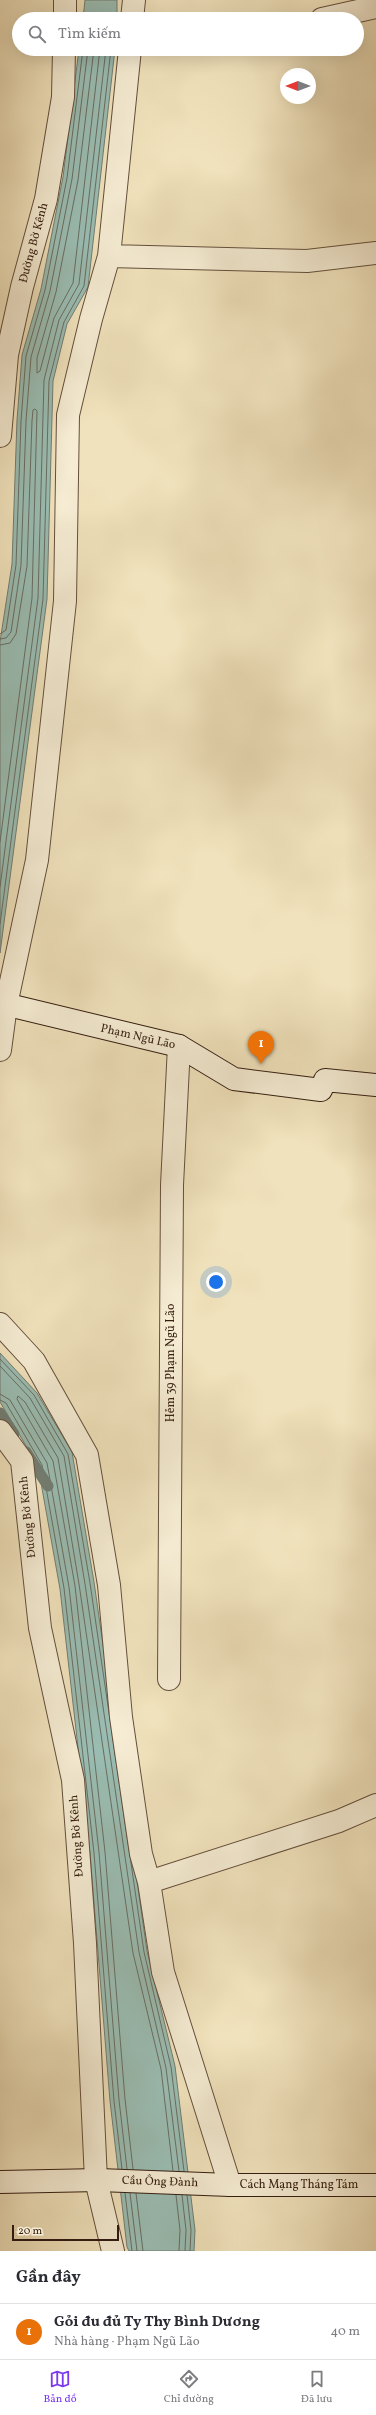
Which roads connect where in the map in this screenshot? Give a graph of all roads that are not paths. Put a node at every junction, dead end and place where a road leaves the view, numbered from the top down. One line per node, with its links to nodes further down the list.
1 (65, 0): 4 (street)
2 (134, 0): 5 (street)
3 (376, 7): 6 (street)
4 (64, 12)
5 (133, 12)
6 (354, 12)
7 (64, 56): 11 (street, Đường Bờ Kênh)
8 (129, 56): 10 (street)
9 (376, 253): 10 (street)
10 (109, 256): 13 (street)
11 (5, 340): 12 (street, Đường Bờ Kênh)
12 (0, 436)
13 (3, 1004): 14 (street, Phạm Ngũ Lão); 15 (street)
14 (180, 1046): 16 (street, Phạm Ngũ Lão); 19 (street, Hẻm 39 Phạm Ngũ Lão)
15 (0, 1050)
16 (376, 1085)
17 (0, 1324): 21 (street)
18 (0, 1431): 22 (street, Đường Bờ Kênh)
19 (169, 1679)
20 (376, 1805): 21 (street)
21 (149, 1882): 24 (street)
22 (97, 2180): 23 (street); 24 (street, Cầu Ông Đành); 26 (street, Đường Bờ Kênh)
23 (0, 2182)
24 (226, 2185): 25 (street, Cách Mạng Tháng Tám)
25 (376, 2185)
26 (113, 2251)

